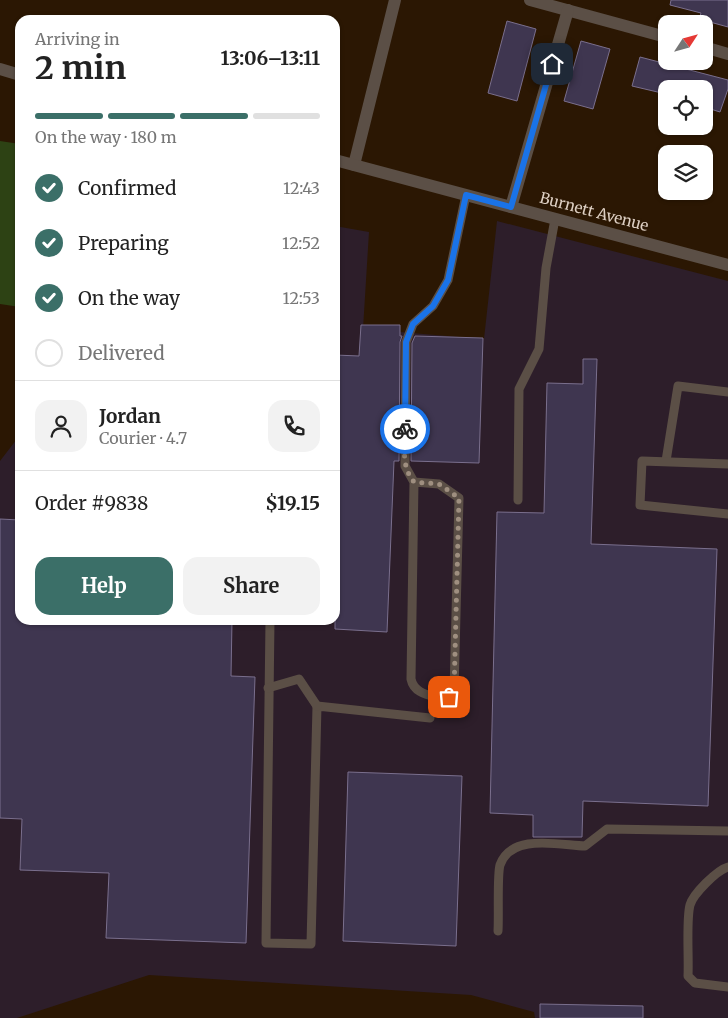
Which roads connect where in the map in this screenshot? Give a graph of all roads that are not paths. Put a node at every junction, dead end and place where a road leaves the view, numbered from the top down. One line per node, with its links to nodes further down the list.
1 (395, 0): 10 (street)
2 (530, 0): 3 (street)
3 (568, 10): 4 (street); 12 (street)
4 (658, 35)
5 (713, 50): 6 (street)
6 (728, 54)
7 (0, 70): 8 (street)
8 (15, 74)
9 (340, 161): 10 (street, Burnett Avenue)
10 (354, 165): 11 (street, Burnett Avenue)
11 (466, 195): 12 (street, Burnett Avenue); 18 (lane)
12 (511, 207): 13 (street, Burnett Avenue)
13 (555, 219): 14 (street, Burnett Avenue); 19 (lane)
14 (728, 265)
15 (728, 392): 16 (lane)
16 (666, 462): 17 (lane); 20 (lane)
17 (728, 464)
18 (414, 482): 18 (lane)
19 (518, 500)
20 (728, 514)
21 (270, 625): 22 (lane)
22 (268, 688): 23 (lane); 23 (lane)
23 (317, 706): 24 (lane)
24 (430, 718)
25 (728, 831): 27 (lane)
26 (728, 867): 28 (lane)
27 (498, 931)
28 (728, 987)

